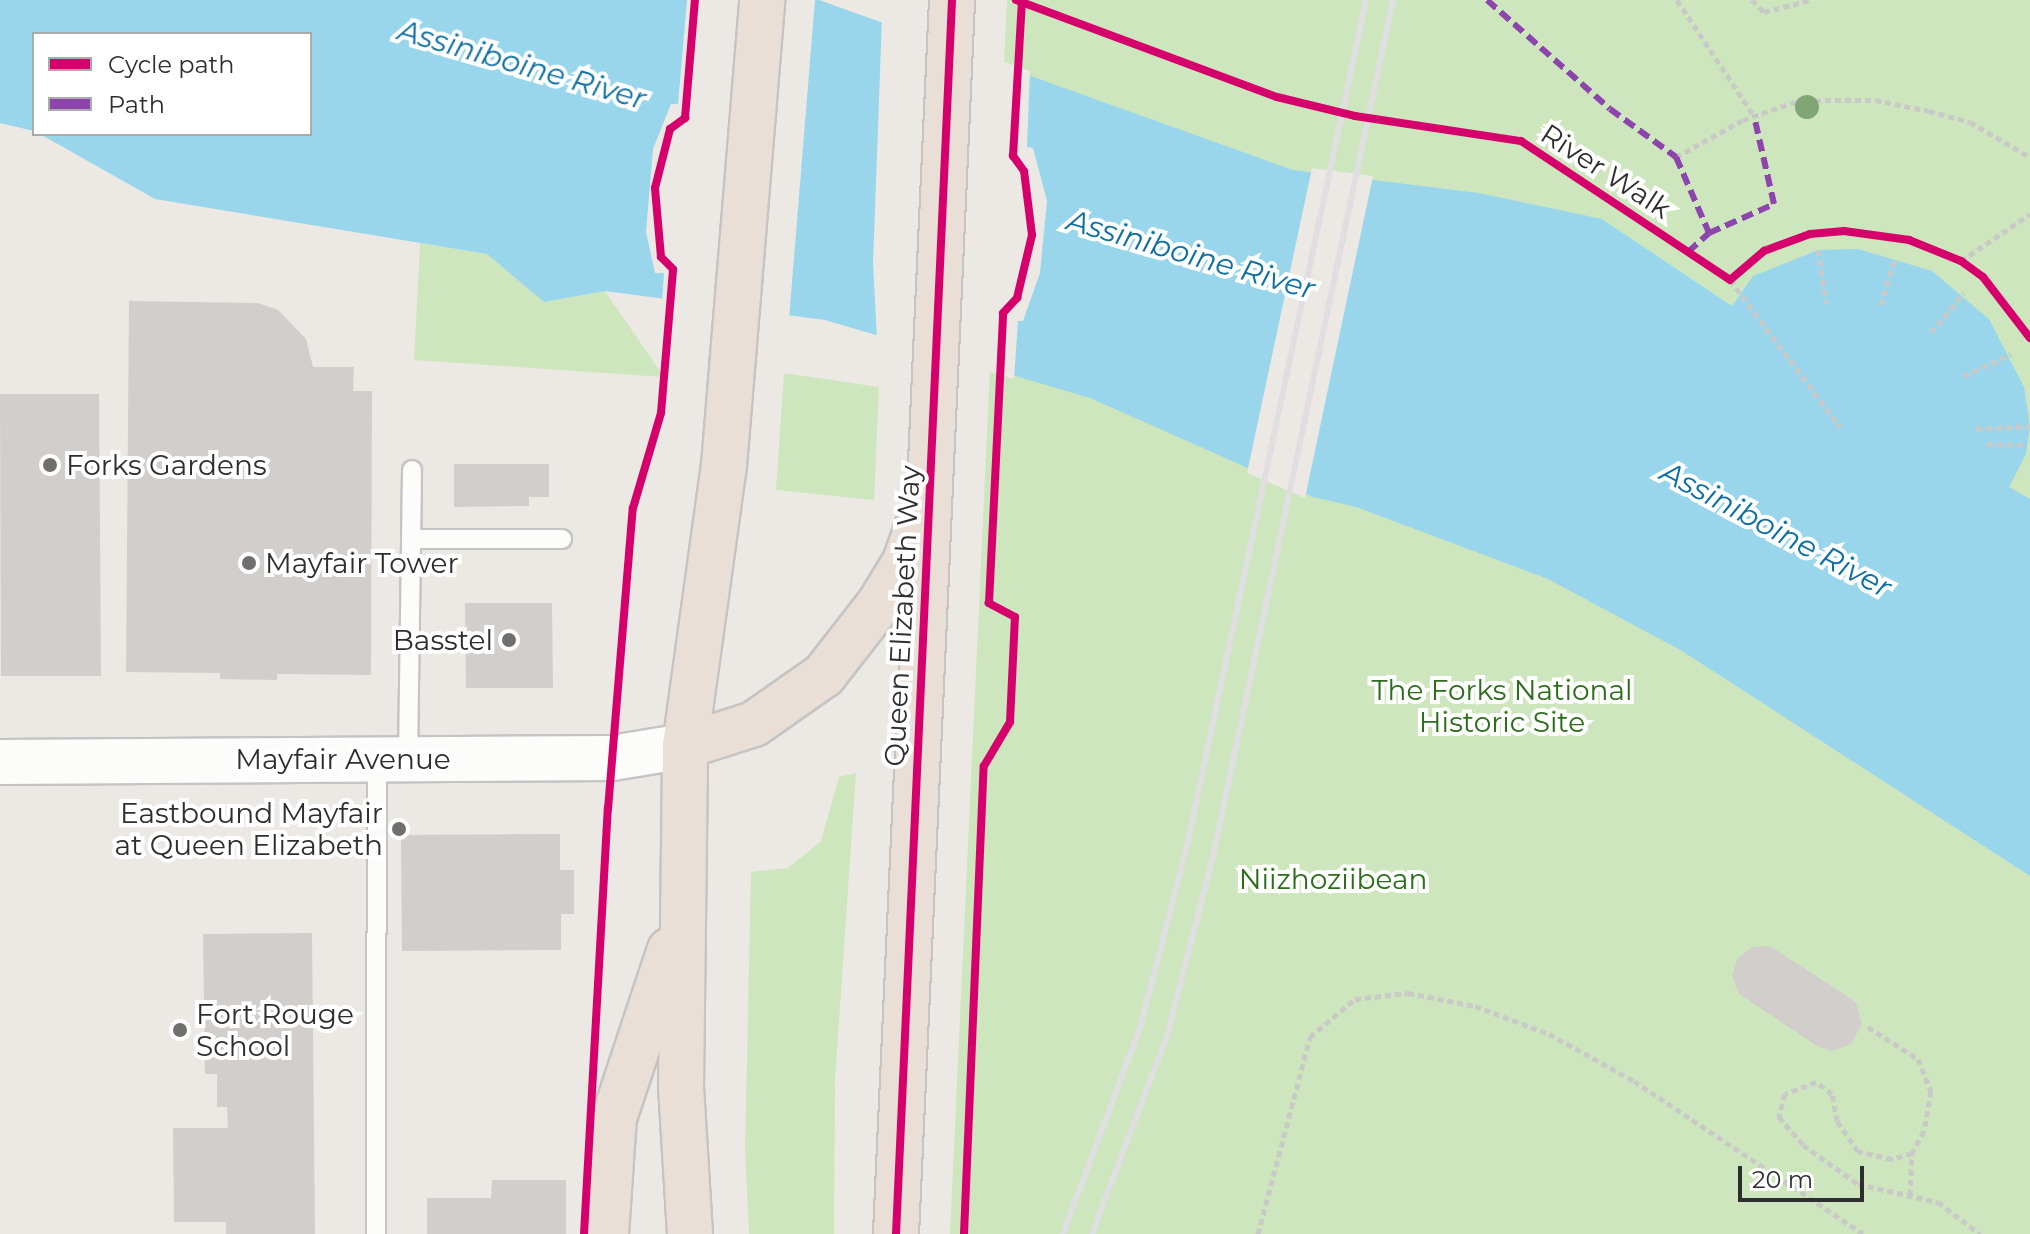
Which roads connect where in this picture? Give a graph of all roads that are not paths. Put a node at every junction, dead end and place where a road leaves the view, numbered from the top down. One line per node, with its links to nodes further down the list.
1 (762, 0): 7 (highway)
2 (952, 0): 4 (highway, Queen Elizabeth Way)
3 (412, 470): 5 (lane)
4 (931, 490): 7 (highway); 14 (highway, Queen Elizabeth Way)
5 (411, 539): 6 (lane); 8 (lane)
6 (562, 539)
7 (685, 746): 8 (main road, Mayfair Avenue); 10 (highway)
8 (393, 760): 9 (main road, Mayfair Avenue); 11 (lane)
9 (0, 762)
10 (683, 910): 12 (highway); 13 (highway)
11 (376, 1234)
12 (606, 1234)
13 (690, 1234)
14 (896, 1234)

